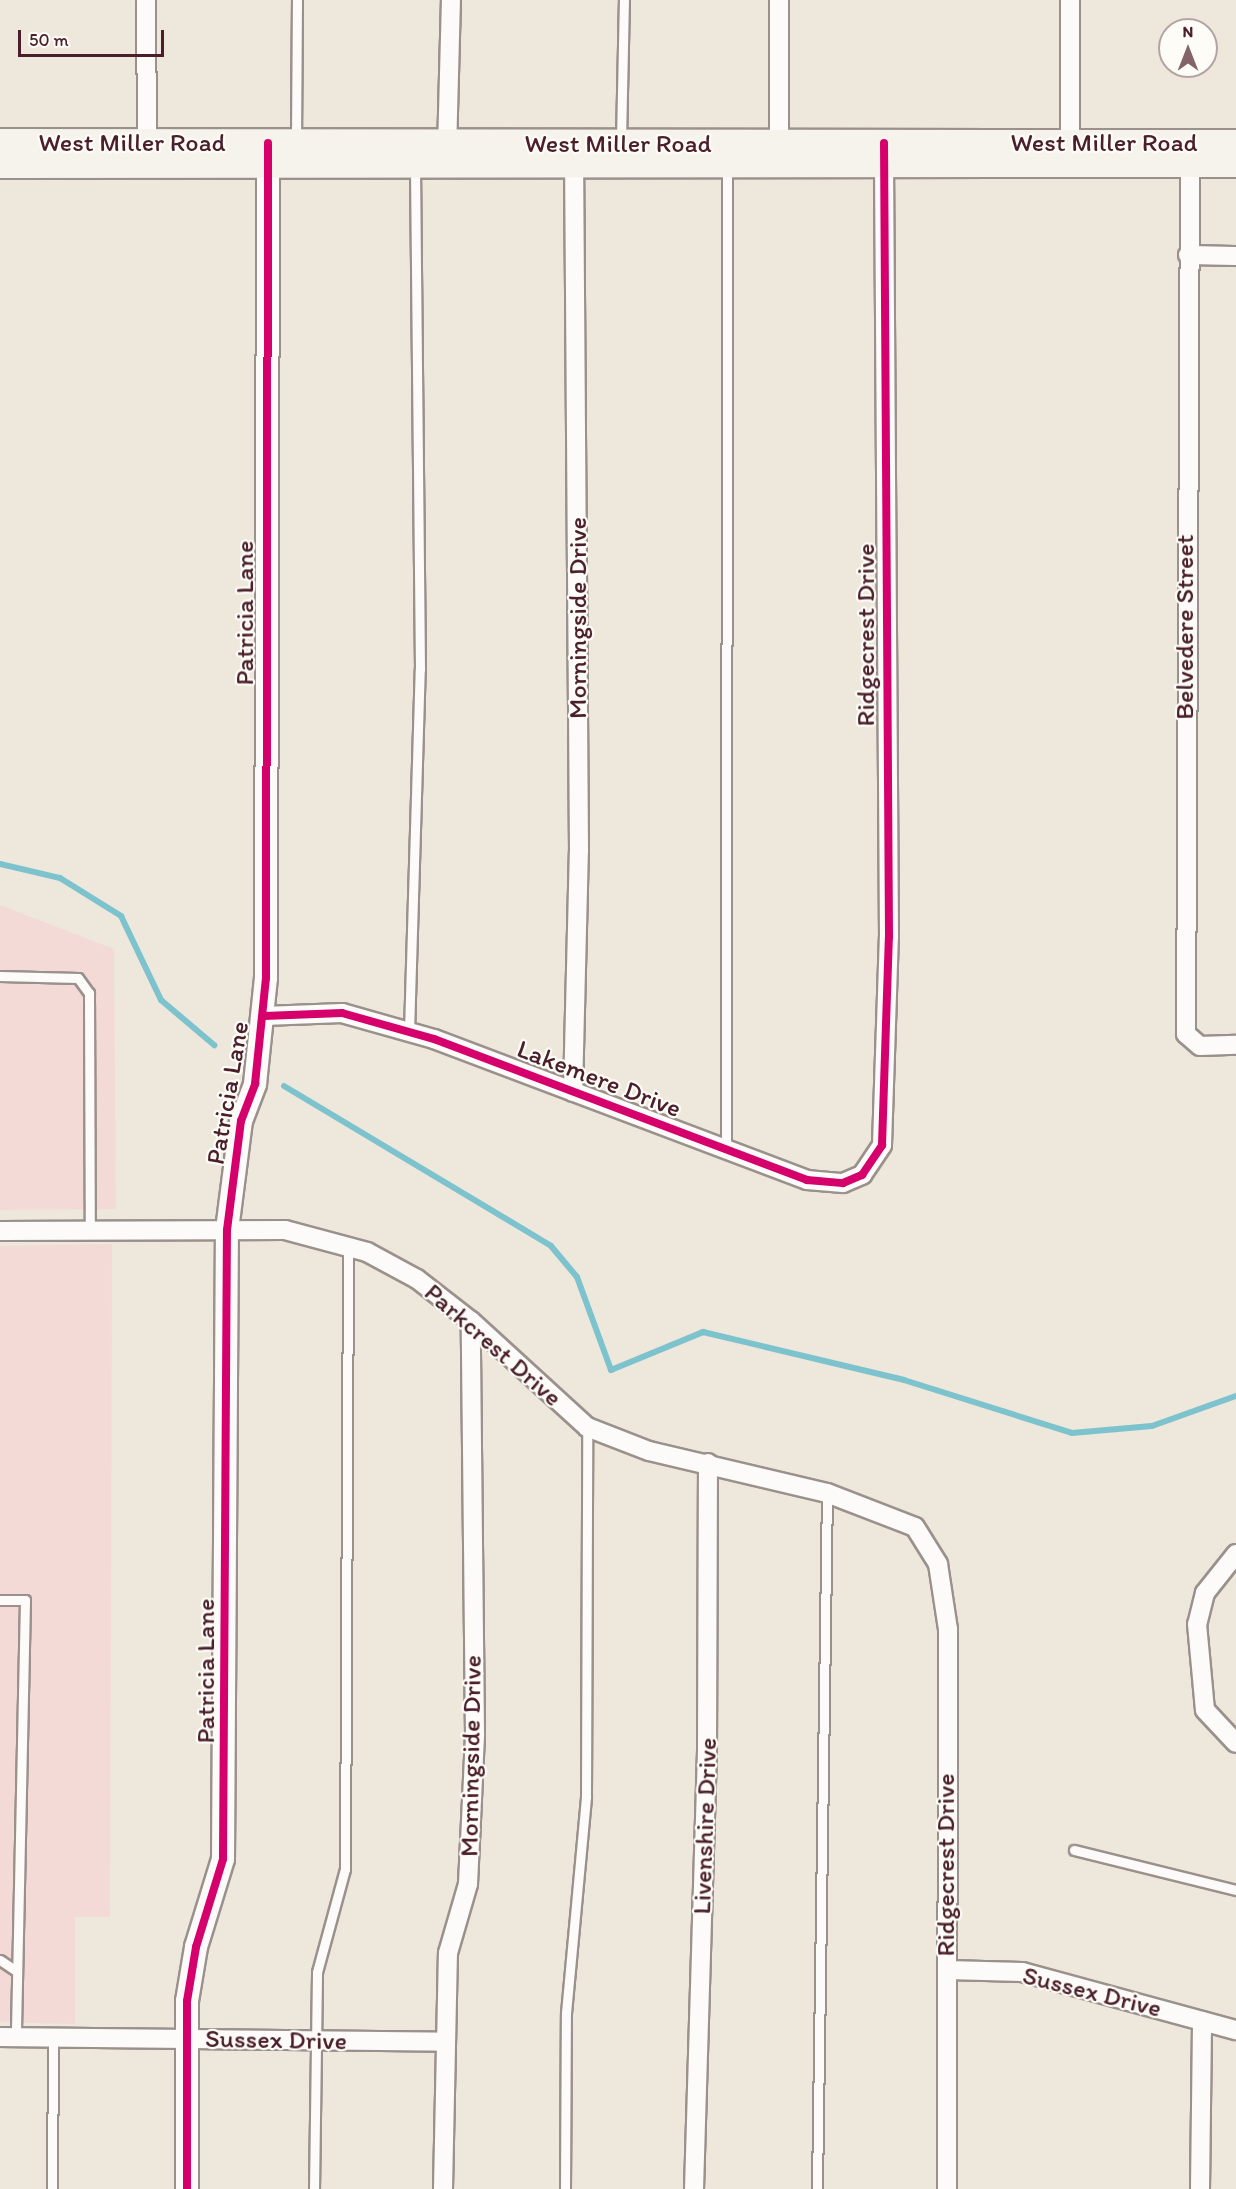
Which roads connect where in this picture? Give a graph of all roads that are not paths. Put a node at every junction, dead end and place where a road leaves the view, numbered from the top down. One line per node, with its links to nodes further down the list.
1 (146, 0): 13 (street)
2 (297, 0): 8 (lane)
3 (451, 0): 15 (street)
4 (624, 0): 10 (lane)
5 (779, 0): 17 (street)
6 (1070, 0): 12 (street)
7 (0, 142): 13 (main road, West Miller Road)
8 (296, 143): 14 (main road, West Miller Road); 15 (main road, West Miller Road)
9 (1236, 143): 12 (main road, West Miller Road)
10 (621, 144): 16 (main road, West Miller Road); 17 (main road, West Miller Road)
11 (884, 153): 12 (main road, West Miller Road); 17 (main road, West Miller Road); 30 (street, Ridgecrest Drive)
12 (1070, 153): 18 (main road, West Miller Road)
13 (147, 154): 14 (main road, West Miller Road); 20 (main road, West Miller Road)
14 (267, 154): 21 (main road, West Miller Road); 26 (street, Patricia Lane)
15 (447, 154): 16 (main road, West Miller Road); 21 (main road, West Miller Road)
16 (574, 154): 22 (main road, West Miller Road); 29 (street, Morningside Drive)
17 (779, 154): 22 (main road, West Miller Road)
18 (1190, 163): 19 (main road, West Miller Road); 23 (street, Belvedere Street)
19 (1236, 163)
20 (0, 164)
21 (415, 164): 27 (lane)
22 (727, 164): 31 (lane)
23 (1188, 255): 24 (street); 28 (street, Belvedere Street)
24 (1236, 256)
25 (0, 976): 32 (lane)
26 (264, 1016): 27 (street, Lakemere Drive); 33 (street, Patricia Lane)
27 (409, 1032): 29 (street, Lakemere Drive)
28 (1236, 1046)
29 (573, 1092): 31 (street, Lakemere Drive)
30 (884, 1125): 31 (street, Lakemere Drive)
31 (726, 1150)
32 (90, 1230): 33 (street, Parkcrest Drive); 34 (street, Parkcrest Drive)
33 (228, 1230): 35 (street, Parkcrest Drive); 53 (street, Patricia Lane)
34 (0, 1231)
35 (348, 1247): 36 (street, Parkcrest Drive); 54 (lane)
36 (471, 1321): 37 (street, Parkcrest Drive); 55 (street, Morningside Drive)
37 (587, 1427): 38 (street, Parkcrest Drive); 60 (lane)
38 (708, 1463): 39 (street, Parkcrest Drive); 61 (street, Livenshire Drive)
39 (827, 1492): 40 (street, Parkcrest Drive); 62 (lane)
40 (930, 1544): 48 (street, Ridgecrest Drive)
41 (1236, 1554): 43 (street)
42 (0, 1600): 47 (lane)
43 (1236, 1743)
44 (1074, 1850): 45 (lane)
45 (1236, 1890)
46 (0, 1960): 47 (lane)
47 (15, 1970): 51 (lane)
48 (947, 1970): 49 (street, Sussex Drive); 63 (street, Ridgecrest Drive)
49 (1202, 2021): 50 (street, Sussex Drive); 64 (street)
50 (1236, 2030)
51 (8, 2037): 52 (street, Sussex Drive)
52 (53, 2037): 53 (street, Sussex Drive); 56 (lane)
53 (186, 2039): 54 (street, Sussex Drive); 57 (street, Patricia Lane)
54 (314, 2040): 55 (street, Sussex Drive); 58 (lane)
55 (443, 2042): 59 (street, Morningside Drive)
56 (52, 2189)
57 (187, 2189)
58 (314, 2189)
59 (443, 2189)
60 (565, 2189)
61 (694, 2189)
62 (817, 2189)
63 (947, 2189)
64 (1200, 2189)

